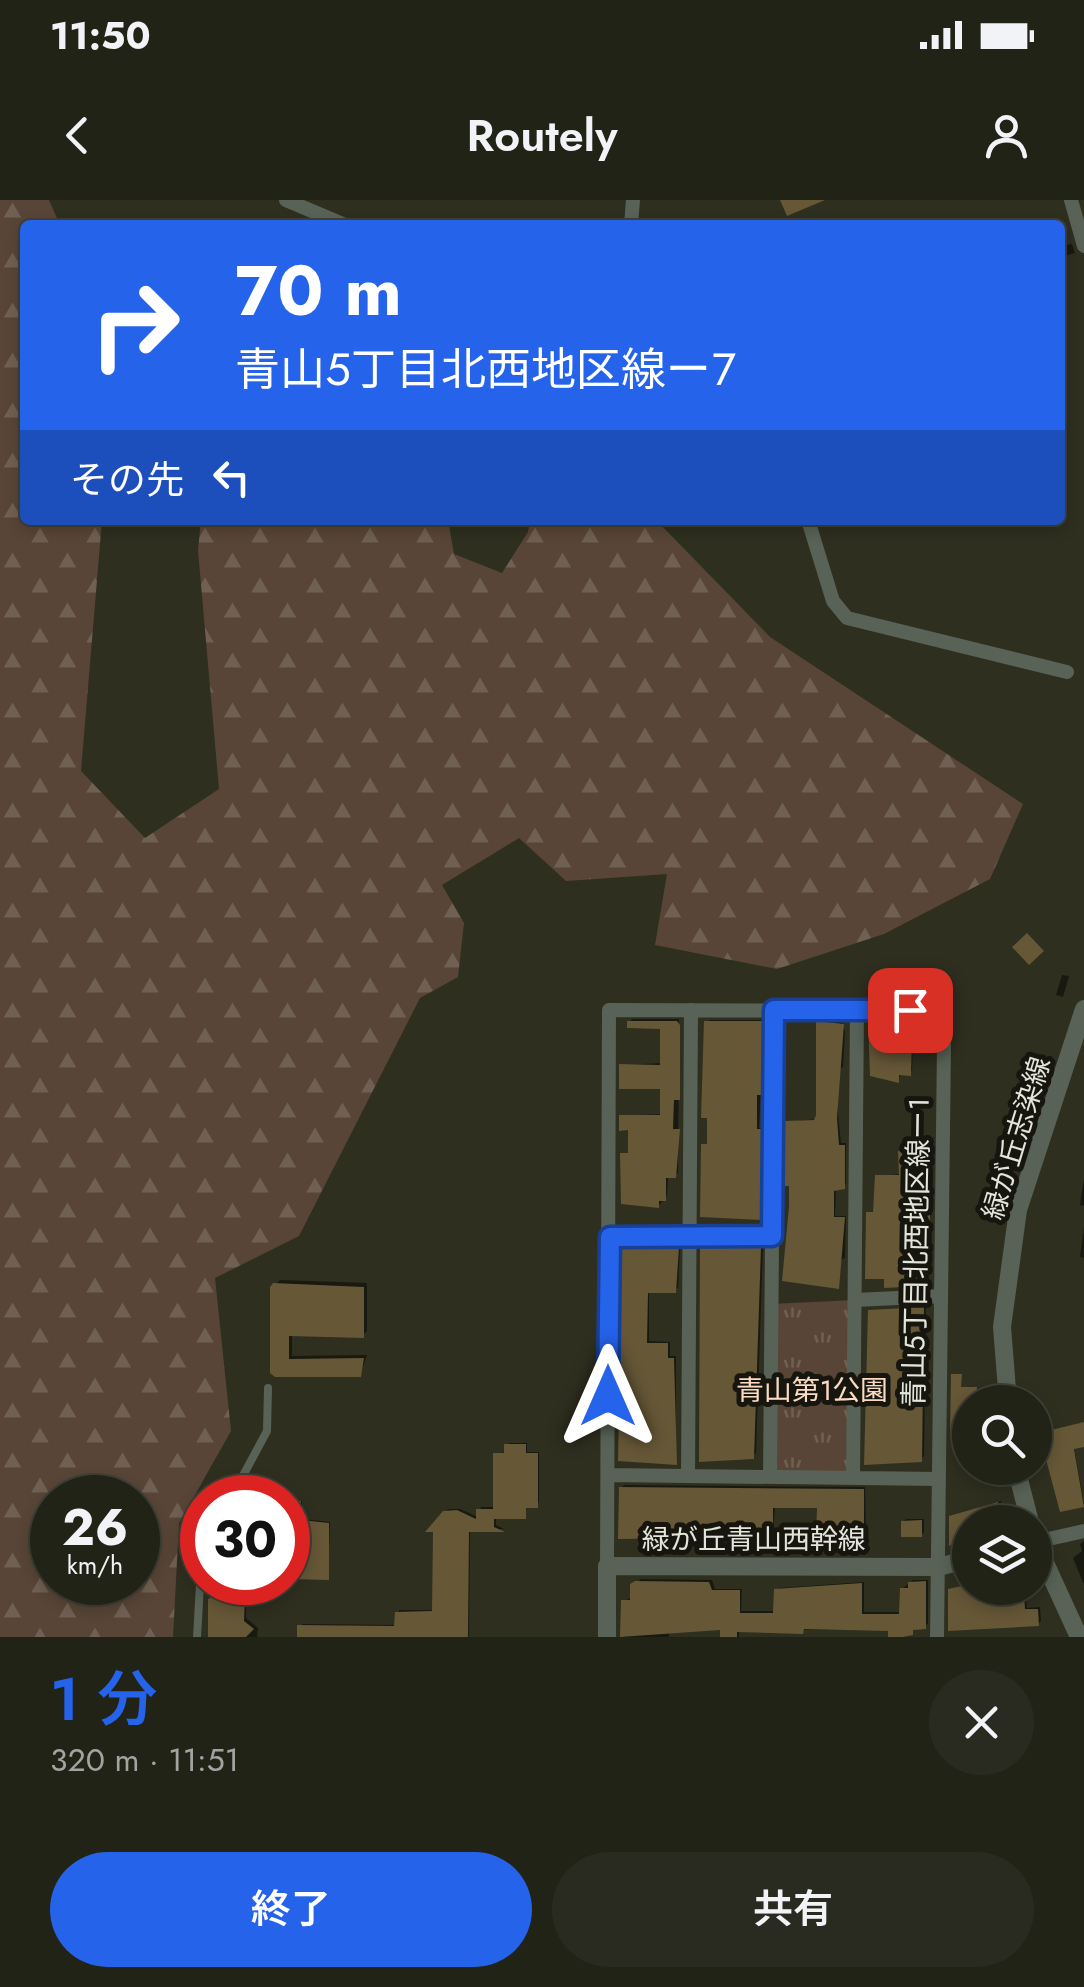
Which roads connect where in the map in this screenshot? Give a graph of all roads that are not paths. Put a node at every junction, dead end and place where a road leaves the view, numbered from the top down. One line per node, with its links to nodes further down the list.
1 (286, 200): 3 (street)
2 (1071, 200): 4 (street)
3 (333, 220)
4 (1084, 246)
5 (810, 525): 6 (street)
6 (1067, 672)
7 (691, 1010): 8 (street, 青山５丁目北西地区線ー１); 12 (street, 青山５丁目北西地区線ー１); 13 (street)
8 (774, 1010): 9 (street, 青山５丁目北西地区線ー１); 11 (street)
9 (857, 1010): 14 (street, 青山５丁目北西地区線ー１); 15 (street)
10 (1084, 1010): 16 (street, 緑が丘志染線)
11 (772, 1236): 13 (street); 21 (street)
12 (610, 1237): 13 (street); 19 (street)
13 (690, 1238): 20 (street)
14 (940, 1296): 15 (street); 23 (street, 青山５丁目北西地区線ー１)
15 (854, 1300): 22 (street)
16 (1007, 1385)
17 (268, 1388): 18 (lane)
18 (243, 1475)
19 (608, 1475): 20 (street); 27 (street)
20 (688, 1476): 21 (street)
21 (770, 1477): 22 (street)
22 (853, 1478): 23 (street)
23 (938, 1480): 28 (street, 青山５丁目北西地区線ー１)
24 (1084, 1531): 25 (street)
25 (1052, 1538)
26 (952, 1564): 28 (street, 緑が丘青山西幹線)
27 (607, 1566): 28 (street, 緑が丘青山西幹線); 32 (street, 緑が丘青山西幹線)
28 (938, 1567): 33 (street, 青山５丁目北西地区線ー１)
29 (1052, 1579): 34 (street)
30 (199, 1605): 31 (lane)
31 (197, 1637)
32 (607, 1637)
33 (937, 1637)
34 (1079, 1637)

